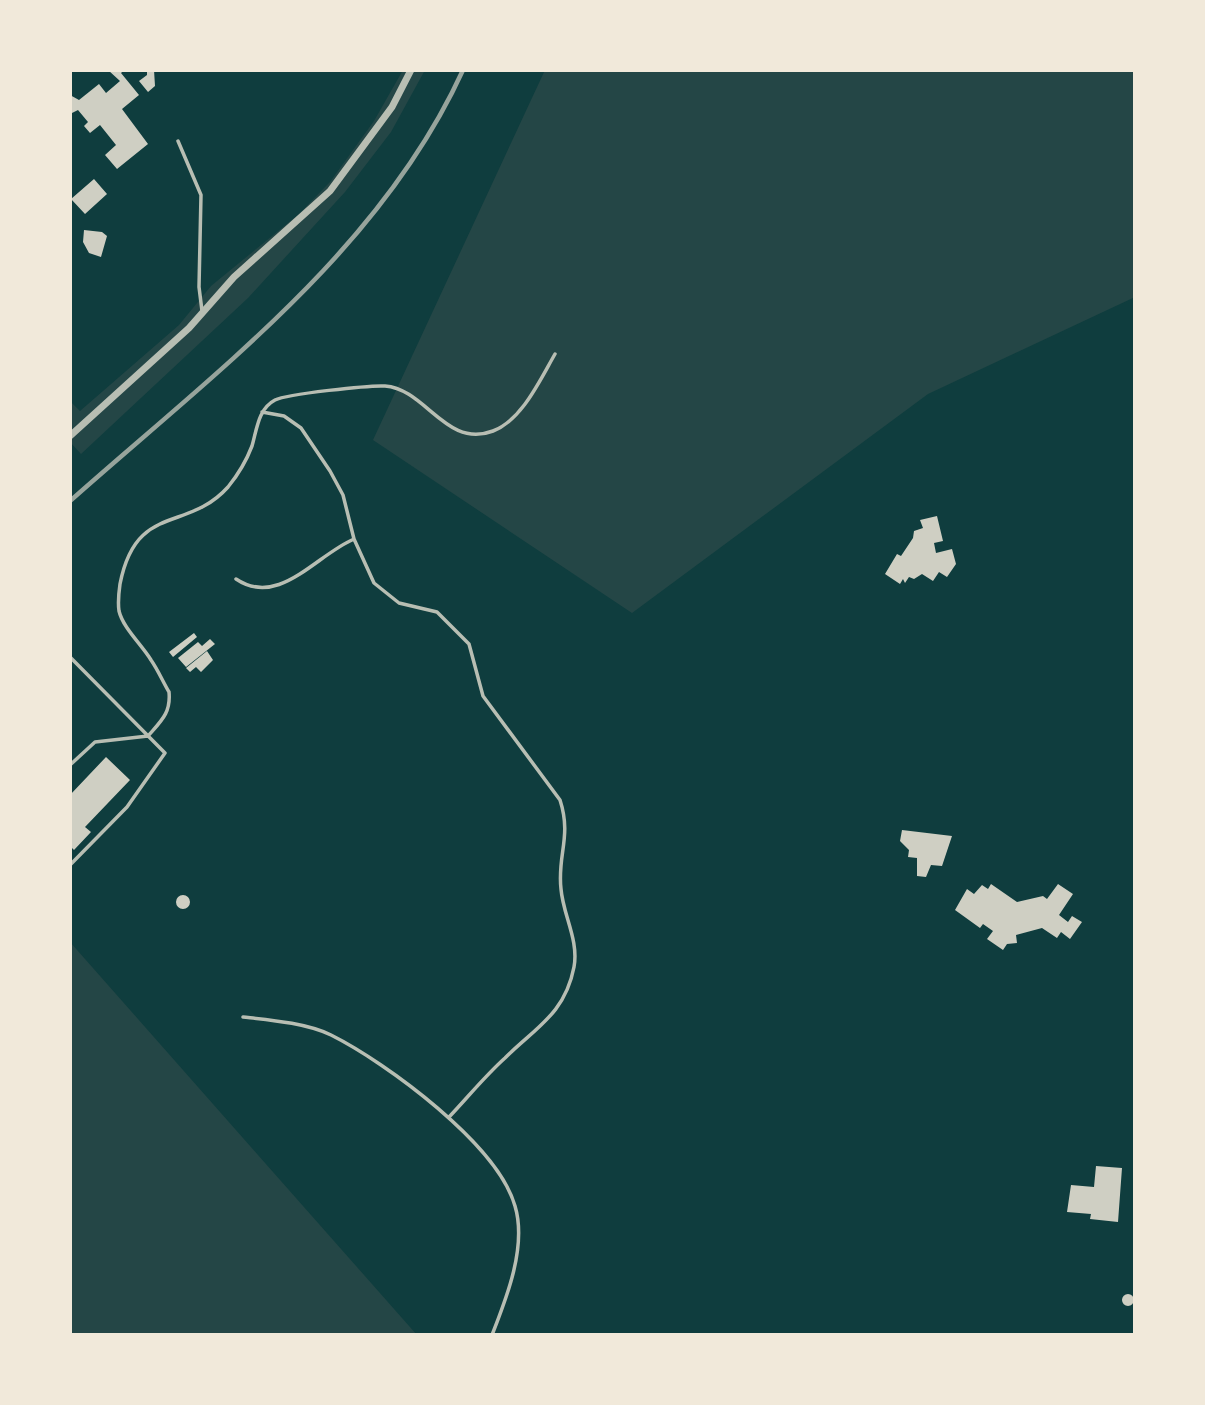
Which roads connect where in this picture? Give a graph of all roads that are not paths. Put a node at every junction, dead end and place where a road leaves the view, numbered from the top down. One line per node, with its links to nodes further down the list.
1 (411, 70): 3 (street)
2 (178, 141): 3 (lane)
3 (202, 313): 6 (street)
4 (555, 354): 5 (lane)
5 (262, 412): 7 (lane); 10 (lane)
6 (70, 436)
7 (354, 539): 8 (lane); 14 (lane)
8 (236, 579)
9 (70, 657): 10 (lane)
10 (148, 736): 11 (lane); 12 (lane)
11 (70, 765)
12 (70, 865)
13 (243, 1017): 14 (lane)
14 (450, 1116): 15 (lane)
15 (492, 1335)

